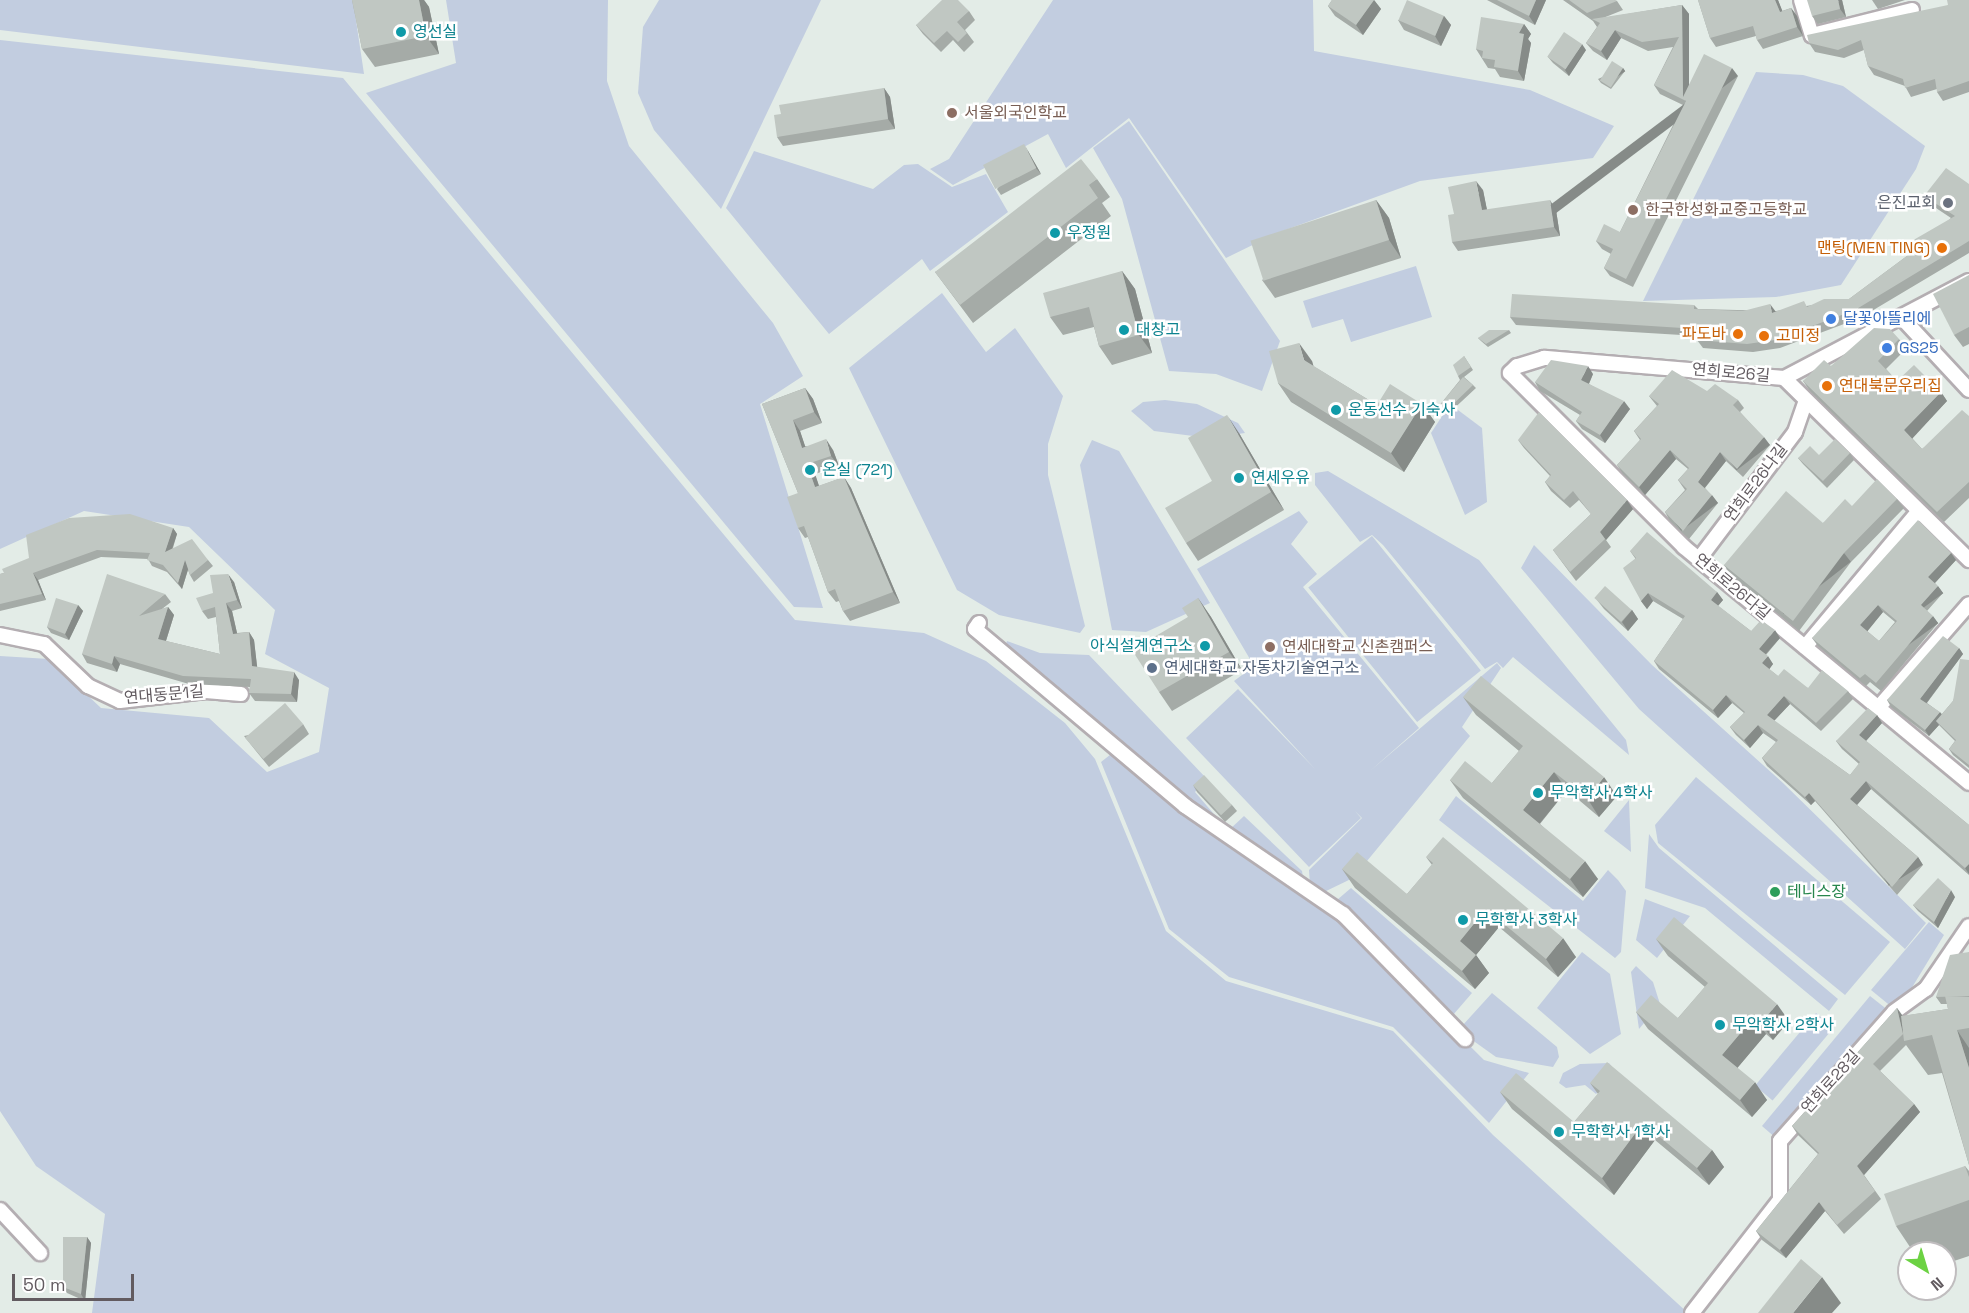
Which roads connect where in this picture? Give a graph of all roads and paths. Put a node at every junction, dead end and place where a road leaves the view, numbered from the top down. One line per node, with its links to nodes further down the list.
1 (1802, 0): 2 (street)
2 (1912, 10)
3 (1969, 281): 4 (street, 연희로26길)
4 (1903, 319): 6 (street, 연희로26길); 7 (street)
5 (1510, 373): 6 (street, 연희로26길); 10 (street, 연희로26다길)
6 (1784, 378): 8 (street)
7 (1969, 390)
8 (1805, 404): 9 (street); 10 (street, 연희로26나길)
9 (1918, 512): 11 (street); 15 (street)
10 (1698, 559): 15 (street, 연희로26다길)
11 (1969, 560)
12 (1969, 604): 17 (street)
13 (979, 623): 20 (street)
14 (0, 635): 16 (street, 연대동문1길)
15 (1805, 647): 17 (street, 연희로26다길)
16 (241, 694)
17 (1878, 708): 18 (street, 연희로26다길)
18 (1969, 783)
19 (1969, 926): 23 (street, 연희로28길)
20 (1465, 1039)
21 (0, 1210): 22 (street)
22 (40, 1253)
23 (1692, 1313)

